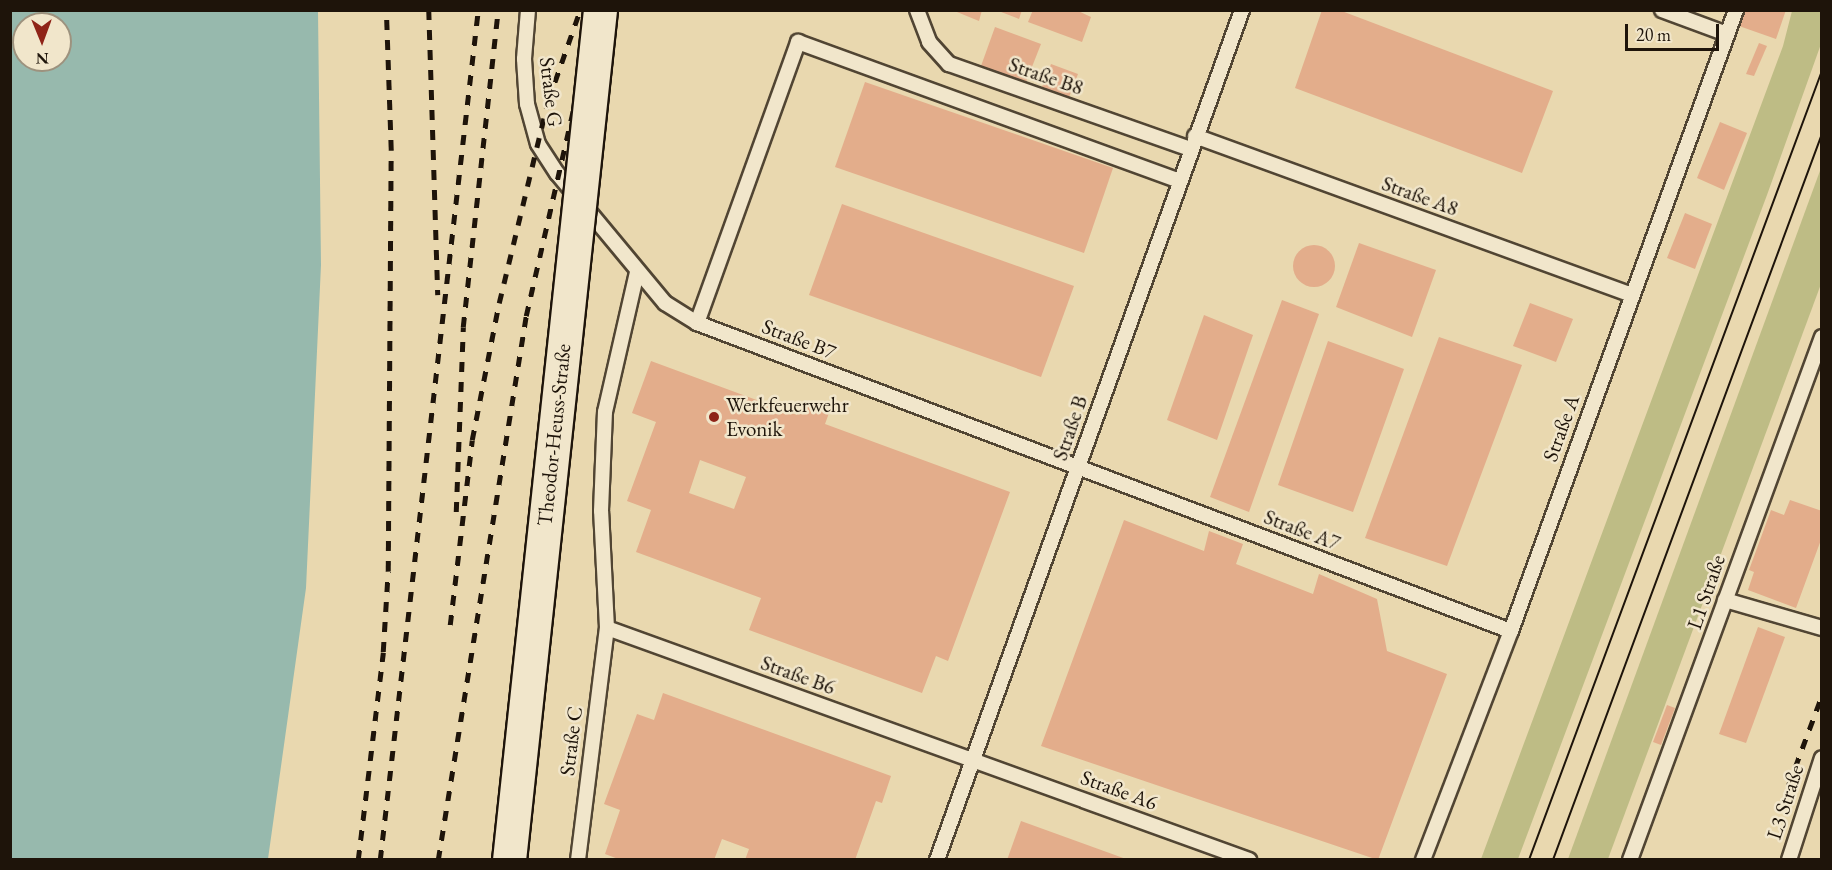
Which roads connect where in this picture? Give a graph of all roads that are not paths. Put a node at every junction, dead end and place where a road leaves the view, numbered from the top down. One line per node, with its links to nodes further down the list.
1 (528, 10): 9 (lane, Straße G)
2 (600, 10): 22 (main road, Theodor-Heuss-Straße, bridge)
3 (916, 10): 8 (lane, Straße B8)
4 (1242, 10): 8 (lane, Straße B)
5 (1662, 10): 7 (lane)
6 (1736, 10): 7 (lane, Straße A)
7 (1727, 34): 12 (lane, Straße A)
8 (1193, 142): 10 (lane, Straße B); 12 (lane, Straße A8)
9 (557, 173): 11 (lane, Straße B7)
10 (1178, 180): 13 (lane); 15 (lane, Straße B)
11 (637, 273): 13 (lane, Straße B7); 17 (lane, Straße C)
12 (1632, 295): 19 (lane, Straße A)
13 (697, 323): 15 (lane, Straße B7)
14 (1821, 338): 16 (lane, L1 Straße)
15 (1078, 468): 19 (lane, Straße A7); 21 (lane, Straße B)
16 (1725, 600): 18 (lane); 27 (lane, L1 Straße)
17 (607, 628): 21 (lane, Straße B6); 23 (lane, Straße C)
18 (1821, 628)
19 (1511, 631): 26 (lane, Straße A)
20 (1821, 758): 28 (lane, L3 Straße)
21 (974, 761): 24 (lane, Straße B); 25 (lane, Straße A6)
22 (509, 860)
23 (578, 860)
24 (937, 860)
25 (1249, 860)
26 (1424, 860)
27 (1630, 860)
28 (1789, 860)

